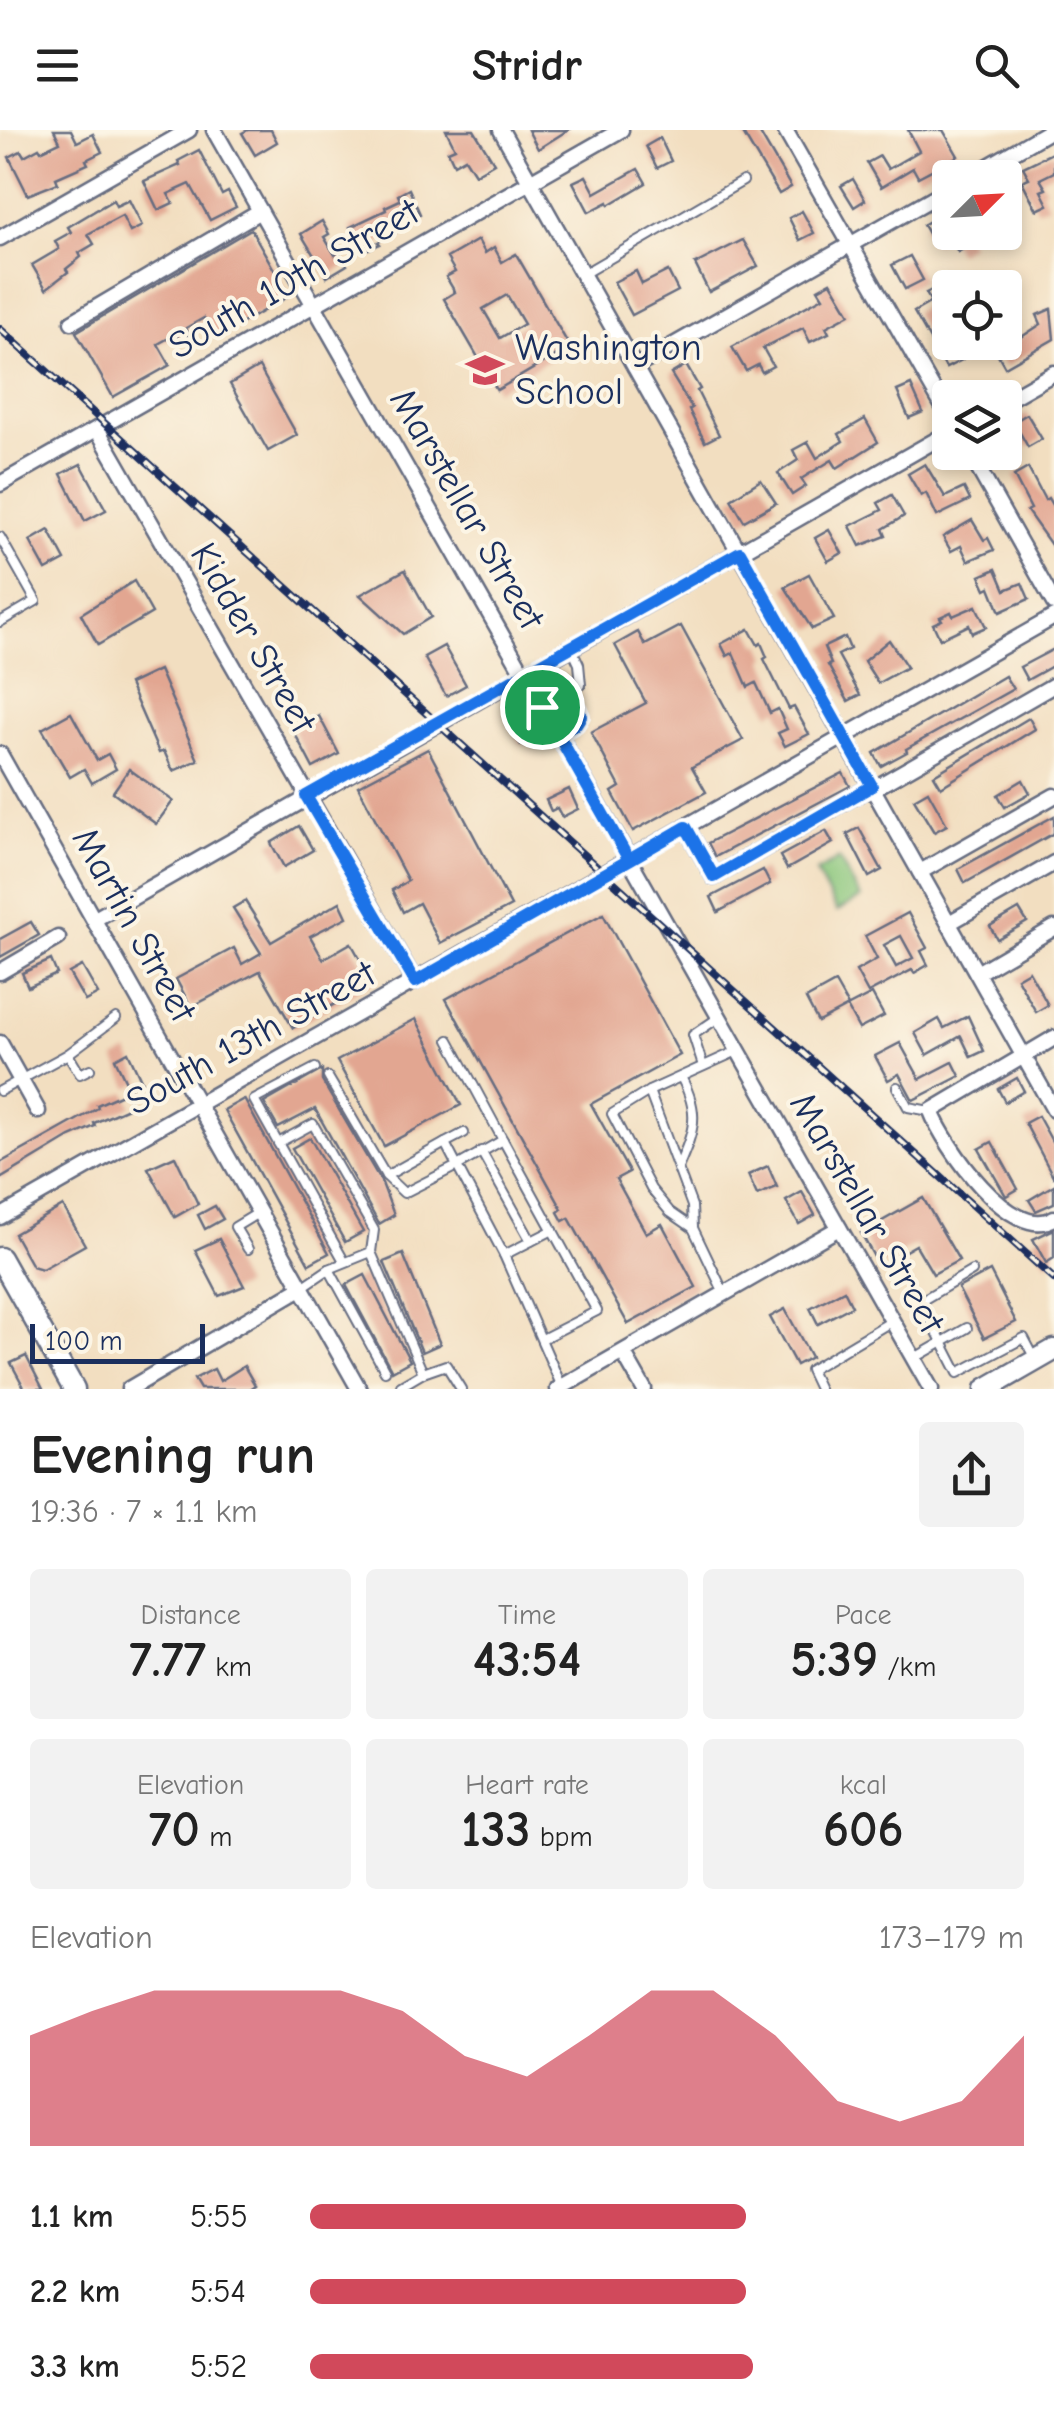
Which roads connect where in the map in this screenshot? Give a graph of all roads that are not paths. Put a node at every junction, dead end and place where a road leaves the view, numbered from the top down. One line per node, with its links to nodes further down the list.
1 (188, 130): 12 (street)
2 (214, 130): 11 (street, Marstellar Street)
3 (501, 130): 9 (street)
4 (621, 130): 9 (street, South 10th Street)
5 (785, 130): 13 (street)
6 (1051, 130): 7 (street)
7 (999, 160)
8 (743, 181): 14 (lane)
9 (531, 182): 14 (street); 15 (street, South 10th Street)
10 (932, 198): 13 (street)
11 (260, 210): 15 (street, Marstellar Street); 16 (street)
12 (0, 238)
13 (850, 245): 17 (street); 19 (street)
14 (583, 274): 17 (street)
15 (314, 306): 21 (street, South 10th Street); 31 (street, Marstellar Street)
16 (72, 322)
17 (635, 367): 26 (street)
18 (1054, 373): 20 (street)
19 (932, 388)
20 (1022, 391)
21 (96, 429): 24 (street, South 10th Street); 39 (street, Kidder Street)
22 (932, 442): 26 (street)
23 (979, 470): 27 (street)
24 (0, 484)
25 (0, 537): 29 (lane)
26 (740, 552): 30 (street); 36 (street)
27 (1054, 604)
28 (1054, 617): 36 (street, South 13th Street)
29 (0, 622)
30 (571, 647): 31 (street); 33 (lane)
31 (524, 674): 34 (street, Marstellar Street); 39 (street)
32 (1054, 685): 38 (street)
33 (570, 691): 34 (lane); 35 (lane)
34 (542, 707): 35 (street, Marstellar Street)
35 (558, 734): 42 (street, Marstellar Street)
36 (845, 736): 38 (street); 41 (street, South 13th Street)
37 (0, 754): 45 (street, Martin Street)
38 (873, 787): 41 (street); 44 (street)
39 (306, 796): 45 (street); 51 (street, Kidder Street)
40 (1054, 796): 44 (street)
41 (686, 827): 42 (street, South 13th Street)
42 (629, 860): 51 (street, South 13th Street); 53 (street, Marstellar Street)
43 (1054, 863): 46 (street)
44 (920, 872): 46 (street)
45 (96, 919): 69 (street, Martin Street)
46 (949, 923): 50 (street)
47 (1054, 928): 50 (street)
48 (58, 938): 49 (street)
49 (0, 972)
50 (977, 973): 59 (street)
51 (415, 982): 69 (street, South 13th Street)
52 (116, 1018): 58 (lane)
53 (718, 1018): 57 (street, Marstellar Street); 60 (lane)
54 (1054, 1038): 59 (street)
55 (448, 1040): 74 (lane)
56 (0, 1043): 65 (street)
57 (736, 1051): 60 (lane); 85 (street, Marstellar Street)
58 (68, 1054): 62 (lane); 65 (lane)
59 (1023, 1056): 70 (street); 72 (street)
60 (703, 1066): 63 (lane)
61 (314, 1068): 75 (lane)
62 (90, 1069)
63 (681, 1076): 68 (lane); 79 (lane)
64 (328, 1077): 80 (lane)
65 (21, 1081): 67 (lane); 71 (street)
66 (897, 1087): 72 (lane)
67 (0, 1091)
68 (649, 1092): 79 (lane); 84 (lane)
69 (198, 1105): 81 (street, Martin Street); 82 (street, South 13th Street)
70 (1054, 1110)
71 (38, 1111)
72 (931, 1111): 83 (street)
73 (464, 1133): 76 (lane)
74 (504, 1140): 77 (lane); 86 (lane)
75 (278, 1143): 89 (lane); 92 (lane)
76 (444, 1143): 78 (lane); 80 (lane)
77 (481, 1152): 78 (lane); 87 (lane)
78 (457, 1166): 80 (lane); 90 (lane)
79 (678, 1168): 84 (lane)
80 (386, 1176)
81 (258, 1213): 88 (lane); 95 (street, Martin Street)
82 (0, 1217)
83 (1054, 1218)
84 (693, 1228): 96 (lane)
85 (839, 1228): 96 (street); 97 (street, Marstellar Street)
86 (553, 1230): 87 (lane); 99 (lane)
87 (531, 1241): 90 (lane)
88 (248, 1249)
89 (370, 1252): 92 (lane); 105 (lane)
90 (504, 1255): 99 (lane)
91 (0, 1258): 108 (main road)
92 (344, 1261): 93 (lane)
93 (329, 1269): 95 (lane); 104 (lane)
94 (972, 1272): 100 (lane)
95 (301, 1288): 109 (street); 110 (street, Martin Street)
96 (725, 1295): 101 (street)
97 (892, 1321): 103 (street, Marstellar Street); 113 (lane)
98 (968, 1328): 100 (lane)
99 (542, 1339): 107 (lane)
100 (941, 1343): 102 (lane); 103 (lane)
101 (624, 1354): 107 (street); 112 (street)
102 (1045, 1356): 115 (main road)
103 (914, 1359): 114 (street, Marstellar Street)
104 (385, 1371)
105 (422, 1372): 106 (lane); 111 (lane)
106 (400, 1386)
107 (560, 1388)
108 (74, 1389)
109 (129, 1389)
110 (358, 1389)
111 (461, 1389)
112 (644, 1389)
113 (820, 1389)
114 (930, 1389)
115 (986, 1389)

